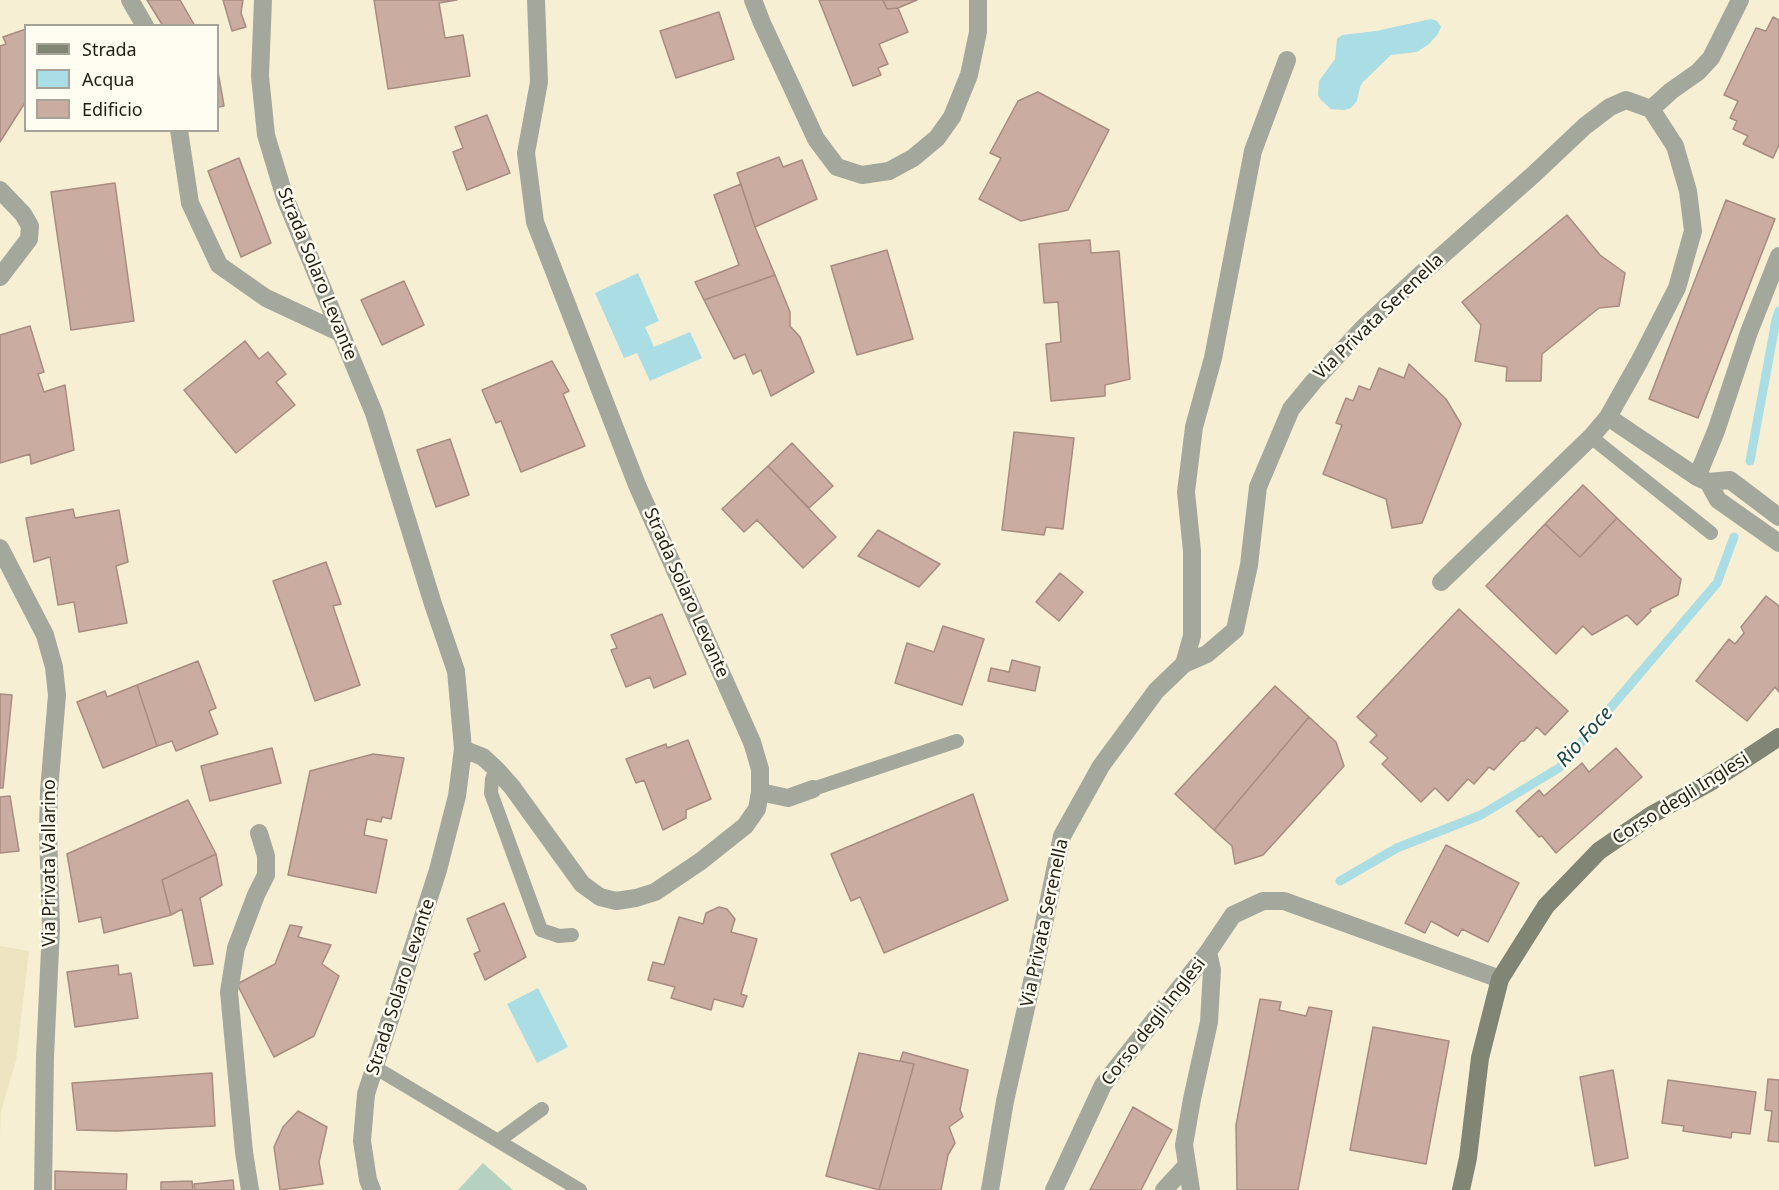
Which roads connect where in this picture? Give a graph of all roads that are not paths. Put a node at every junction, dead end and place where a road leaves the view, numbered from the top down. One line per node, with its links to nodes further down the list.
1 (130, 0): 7 (street)
2 (263, 0): 14 (street, Strada Solaro Levante)
3 (536, 0): 29 (street, Strada Solaro Levante)
4 (753, 0): 5 (street)
5 (978, 0)
6 (1740, 0): 9 (street)
7 (144, 24)
8 (1287, 60): 23 (street)
9 (1651, 109): 15 (street); 23 (street, Via Privata Serenella)
10 (179, 132): 14 (street)
11 (2, 192): 13 (street)
12 (1779, 256): 17 (street)
13 (0, 277)
14 (341, 333): 26 (street, Strada Solaro Levante)
15 (1608, 417): 16 (street); 17 (street)
16 (1591, 437): 19 (lane); 22 (street)
17 (1702, 479): 18 (street); 20 (street)
18 (1779, 517)
19 (1711, 533)
20 (1779, 543)
21 (0, 548): 38 (street, Via Privata Vallarino)
22 (1441, 582)
23 (1184, 664): 42 (street, Via Privata Serenella)
24 (1779, 737): 33 (main road, Corso degli Inglesi)
25 (957, 741): 28 (lane)
26 (463, 749): 27 (street, Strada Solaro Levante); 34 (street, Strada Solaro Levante)
27 (496, 769): 29 (street, Strada Solaro Levante); 31 (lane)
28 (813, 789): 29 (street)
29 (760, 792)
30 (259, 833): 39 (street)
31 (572, 935)
32 (1209, 952): 33 (street, Corso degli Inglesi); 37 (street, Corso degli Inglesi); 43 (street, Corso degli Inglesi)
33 (1500, 979): 46 (main road, Corso degli Inglesi)
34 (376, 1068): 36 (lane); 40 (street, Strada Solaro Levante)
35 (542, 1109): 36 (lane)
36 (498, 1141): 41 (lane)
37 (1187, 1165): 44 (street); 45 (street, Corso degli Inglesi)
38 (43, 1190)
39 (250, 1190)
40 (372, 1190)
41 (580, 1190)
42 (990, 1190)
43 (1054, 1190)
44 (1164, 1190)
45 (1191, 1190)
46 (1461, 1190)

